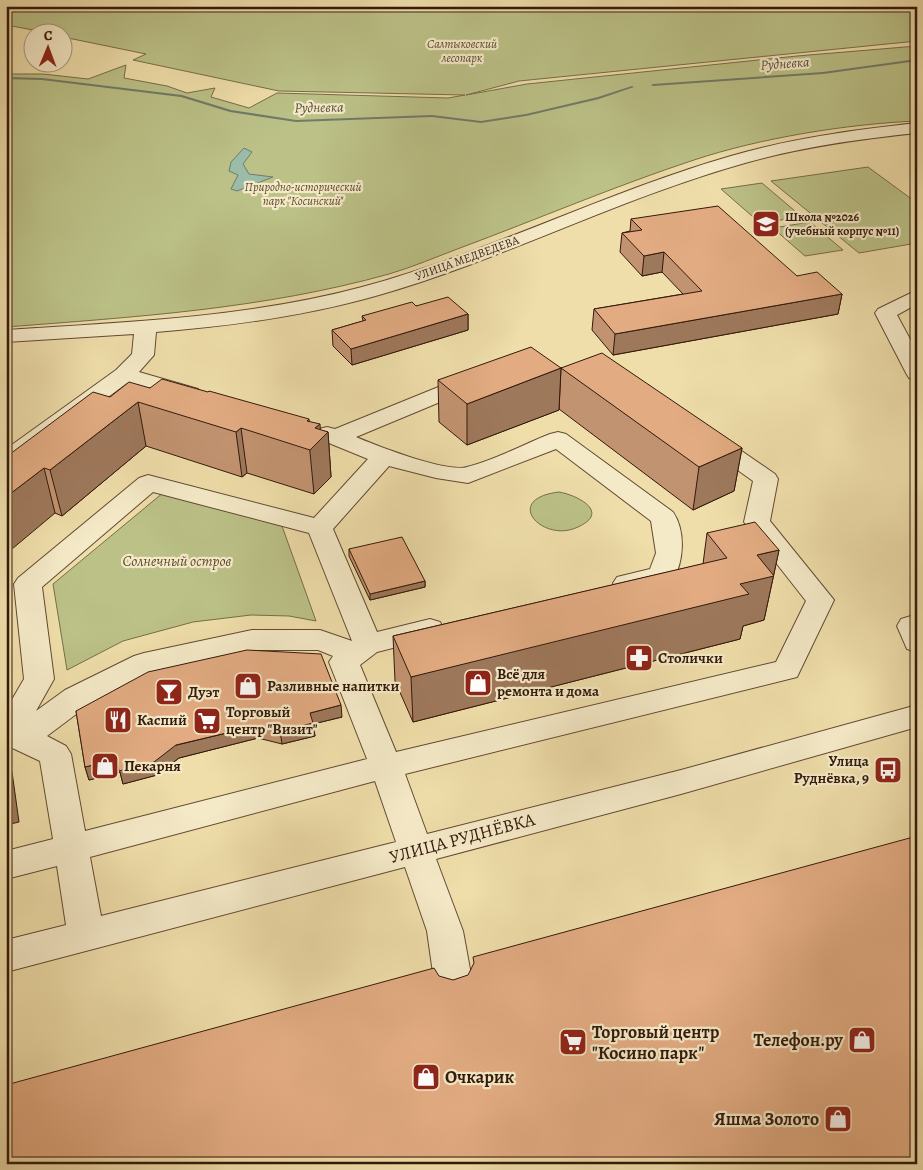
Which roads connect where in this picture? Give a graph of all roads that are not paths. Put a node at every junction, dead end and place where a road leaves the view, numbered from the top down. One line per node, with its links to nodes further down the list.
1 (917, 128): 2 (street, УЛИЦА МЕДВЕДЕВА)
2 (688, 177): 3 (street); 4 (street, УЛИЦА МЕДВЕДЕВА)
3 (705, 188)
4 (370, 291): 6 (street); 7 (street, УЛИЦА МЕДВЕДЕВА)
5 (917, 296): 10 (street)
6 (388, 308)
7 (146, 326): 8 (street, УЛИЦА МЕДВЕДЕВА); 11 (street)
8 (6, 336)
9 (496, 370): 15 (street)
10 (917, 373)
11 (124, 375): 12 (street); 17 (street)
12 (215, 402)
13 (691, 426): 24 (street)
14 (308, 429): 15 (street)
15 (336, 437): 16 (street)
16 (384, 458): 18 (street); 19 (street)
17 (6, 461)
18 (320, 528): 21 (street); 23 (street)
19 (605, 589)
20 (451, 624): 21 (street)
21 (362, 648): 23 (street); 24 (street)
22 (917, 716): 26 (street, УЛИЦА РУДНЁВКА)
23 (14, 735): 25 (street)
24 (386, 766): 25 (street); 26 (street)
25 (72, 850): 27 (street); 28 (street)
26 (416, 850): 28 (street, УЛИЦА РУДНЁВКА); 30 (street)
27 (6, 866)
28 (86, 935): 29 (street, УЛИЦА РУДНЁВКА)
29 (6, 956)
30 (454, 980)

